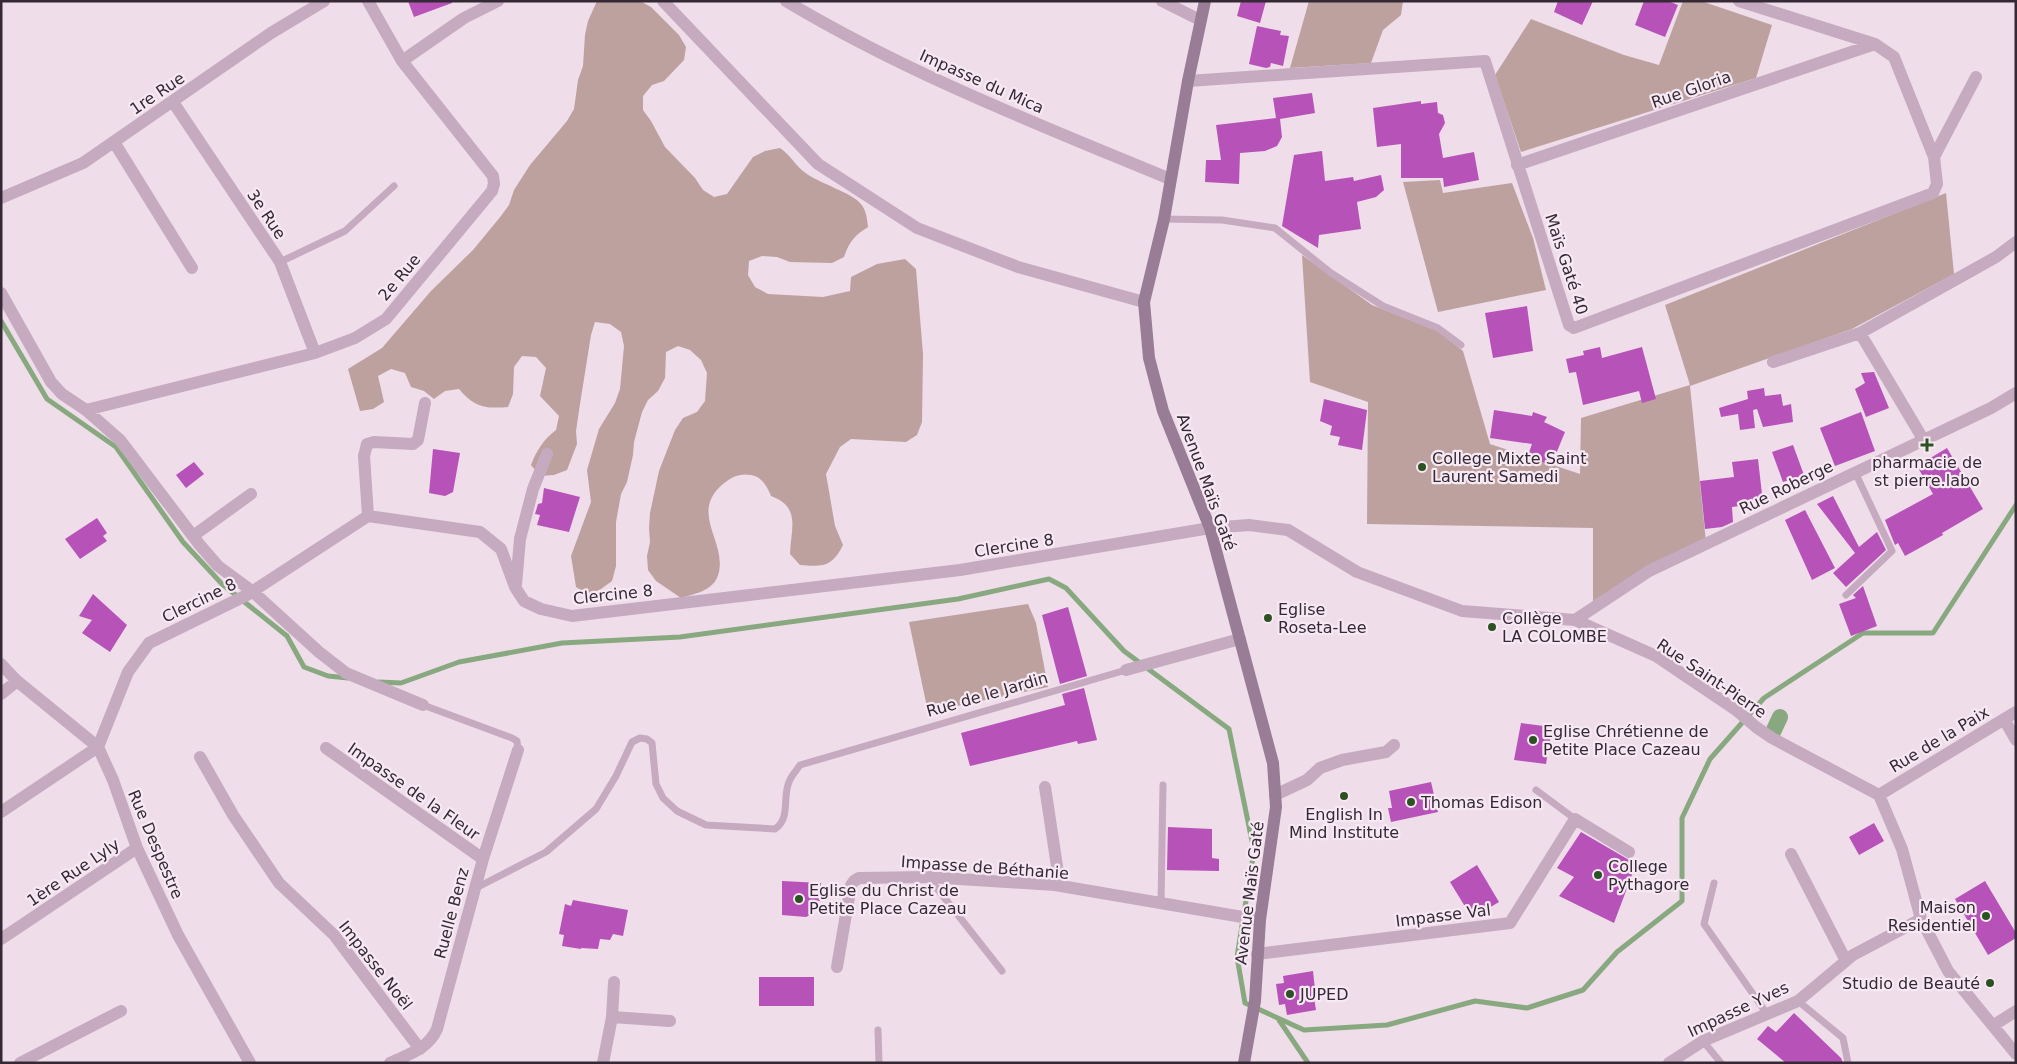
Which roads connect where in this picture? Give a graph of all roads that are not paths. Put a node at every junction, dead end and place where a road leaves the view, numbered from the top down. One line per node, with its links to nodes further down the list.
1 (324, 1): 14 (street, 1re Rue)
2 (368, 1): 11 (street, 2e Rue)
3 (498, 1): 11 (street)
4 (662, 1): 26 (street)
5 (786, 1): 18 (street, Impasse du Mica)
6 (1162, 1): 9 (street)
7 (1205, 1): 9 (street, Avenue Maïs Gaté)
8 (1739, 1): 10 (street)
9 (1200, 20): 13 (street, Avenue Maïs Gaté)
10 (1875, 44): 16 (street); 17 (street, Rue Gloria)
11 (402, 61): 29 (street, 2e Rue)
12 (1976, 77): 16 (street)
13 (1188, 81): 17 (street, Maïs Gaté 40); 18 (street, Avenue Maïs Gaté)
14 (173, 102): 15 (street, 1re Rue); 23 (street, 3e Rue)
15 (114, 142): 20 (street, 1re Rue); 24 (street)
16 (1934, 157): 17 (street, Maïs Gaté 40)
17 (1517, 165)
18 (1170, 179): 21 (street, Avenue Maïs Gaté)
19 (394, 186): 23 (lane)
20 (1, 198)
21 (1164, 219): 26 (street, Avenue Maïs Gaté); 28 (lane)
22 (2016, 242): 27 (street)
23 (280, 262): 29 (street, 3e Rue)
24 (192, 268)
25 (1, 293): 33 (street)
26 (1144, 302): 39 (street, Avenue Maïs Gaté)
27 (1860, 333): 30 (street); 34 (street)
28 (1461, 345)
29 (315, 354): 33 (street, 2e Rue)
30 (1774, 362)
31 (2016, 393): 34 (street, Rue Roberge)
32 (425, 403): 38 (street)
33 (86, 410): 40 (street)
34 (1923, 439): 36 (street, Rue Roberge)
35 (547, 454): 41 (street)
36 (1855, 472): 43 (lane); 44 (street, Rue Roberge)
37 (251, 494): 40 (street)
38 (368, 516): 41 (street, Clercine 8); 42 (street, Clercine 8)
39 (1210, 528): 41 (street, Clercine 8); 44 (street, Rue Saint-Pierre); 45 (street, Avenue Maïs Gaté)
40 (193, 536): 42 (street)
41 (515, 587)
42 (249, 593): 50 (street); 55 (street, Clercine 8)
43 (1846, 595)
44 (1575, 620): 63 (street, Rue Saint-Pierre)
45 (1240, 639): 47 (street, Rue de le Jardin); 62 (street, Avenue Maïs Gaté)
46 (1, 664): 48 (street, Rue Despestre)
47 (1126, 670): 73 (lane, Rue de le Jardin)
48 (17, 681): 49 (street); 55 (street, Rue Despestre)
49 (1, 694)
50 (423, 705): 57 (lane)
51 (2016, 712): 52 (street, Rue de la Paix)
52 (2004, 719): 53 (street); 63 (street, Rue de la Paix)
53 (2016, 740)
54 (1394, 745): 62 (street)
55 (98, 747): 64 (street); 66 (street, Rue Despestre)
56 (326, 748): 69 (street, Impasse de la Fleur)
57 (518, 750): 69 (street, Ruelle Benz)
58 (200, 758): 92 (street, Impasse Noël)
59 (1163, 785): 74 (lane)
60 (1045, 787): 72 (street)
61 (1536, 790): 65 (lane)
62 (1275, 795): 75 (street, Avenue Maïs Gaté)
63 (1879, 795): 76 (street)
64 (1, 812)
65 (1574, 819): 67 (street); 78 (street, Impasse Val)
66 (137, 848): 77 (street, 1ère Rue Lyly); 95 (street, Rue Despestre)
67 (1629, 852)
68 (1791, 854): 79 (street)
69 (483, 859): 73 (street, Ruelle Benz)
70 (928, 877): 72 (street, Impasse de Béthanie); 80 (street, Impasse de Béthanie); 81 (lane)
71 (1714, 883): 86 (lane)
72 (1060, 886): 74 (street, Impasse de Béthanie)
73 (475, 888): 92 (street, Ruelle Benz)
74 (1161, 904): 75 (street, Impasse de Béthanie)
75 (1256, 919): 78 (street, Avenue Maïs Gaté)
76 (1920, 919): 79 (street, Impasse Yves); 89 (street)
77 (1, 939)
78 (1257, 954): 99 (street, Avenue Maïs Gaté)
79 (1846, 961): 83 (street, Impasse Yves)
80 (837, 967)
81 (1002, 971)
82 (614, 982): 87 (street)
83 (1798, 1001): 86 (street, Impasse Yves); 102 (lane)
84 (121, 1011): 94 (street)
85 (2016, 1011): 89 (street)
86 (1767, 1014): 91 (street, Impasse Yves)
87 (612, 1017): 88 (street); 97 (street)
88 (670, 1022)
89 (1994, 1026): 93 (street)
90 (878, 1030): 98 (lane)
91 (1703, 1041): 100 (street, Impasse Yves); 101 (lane)
92 (420, 1049): 96 (street, Ruelle Benz)
93 (2016, 1054)
94 (24, 1062)
95 (250, 1063)
96 (390, 1063)
97 (603, 1063)
98 (879, 1063)
99 (1244, 1063)
100 (1669, 1063)
101 (1721, 1063)
102 (1848, 1063)

